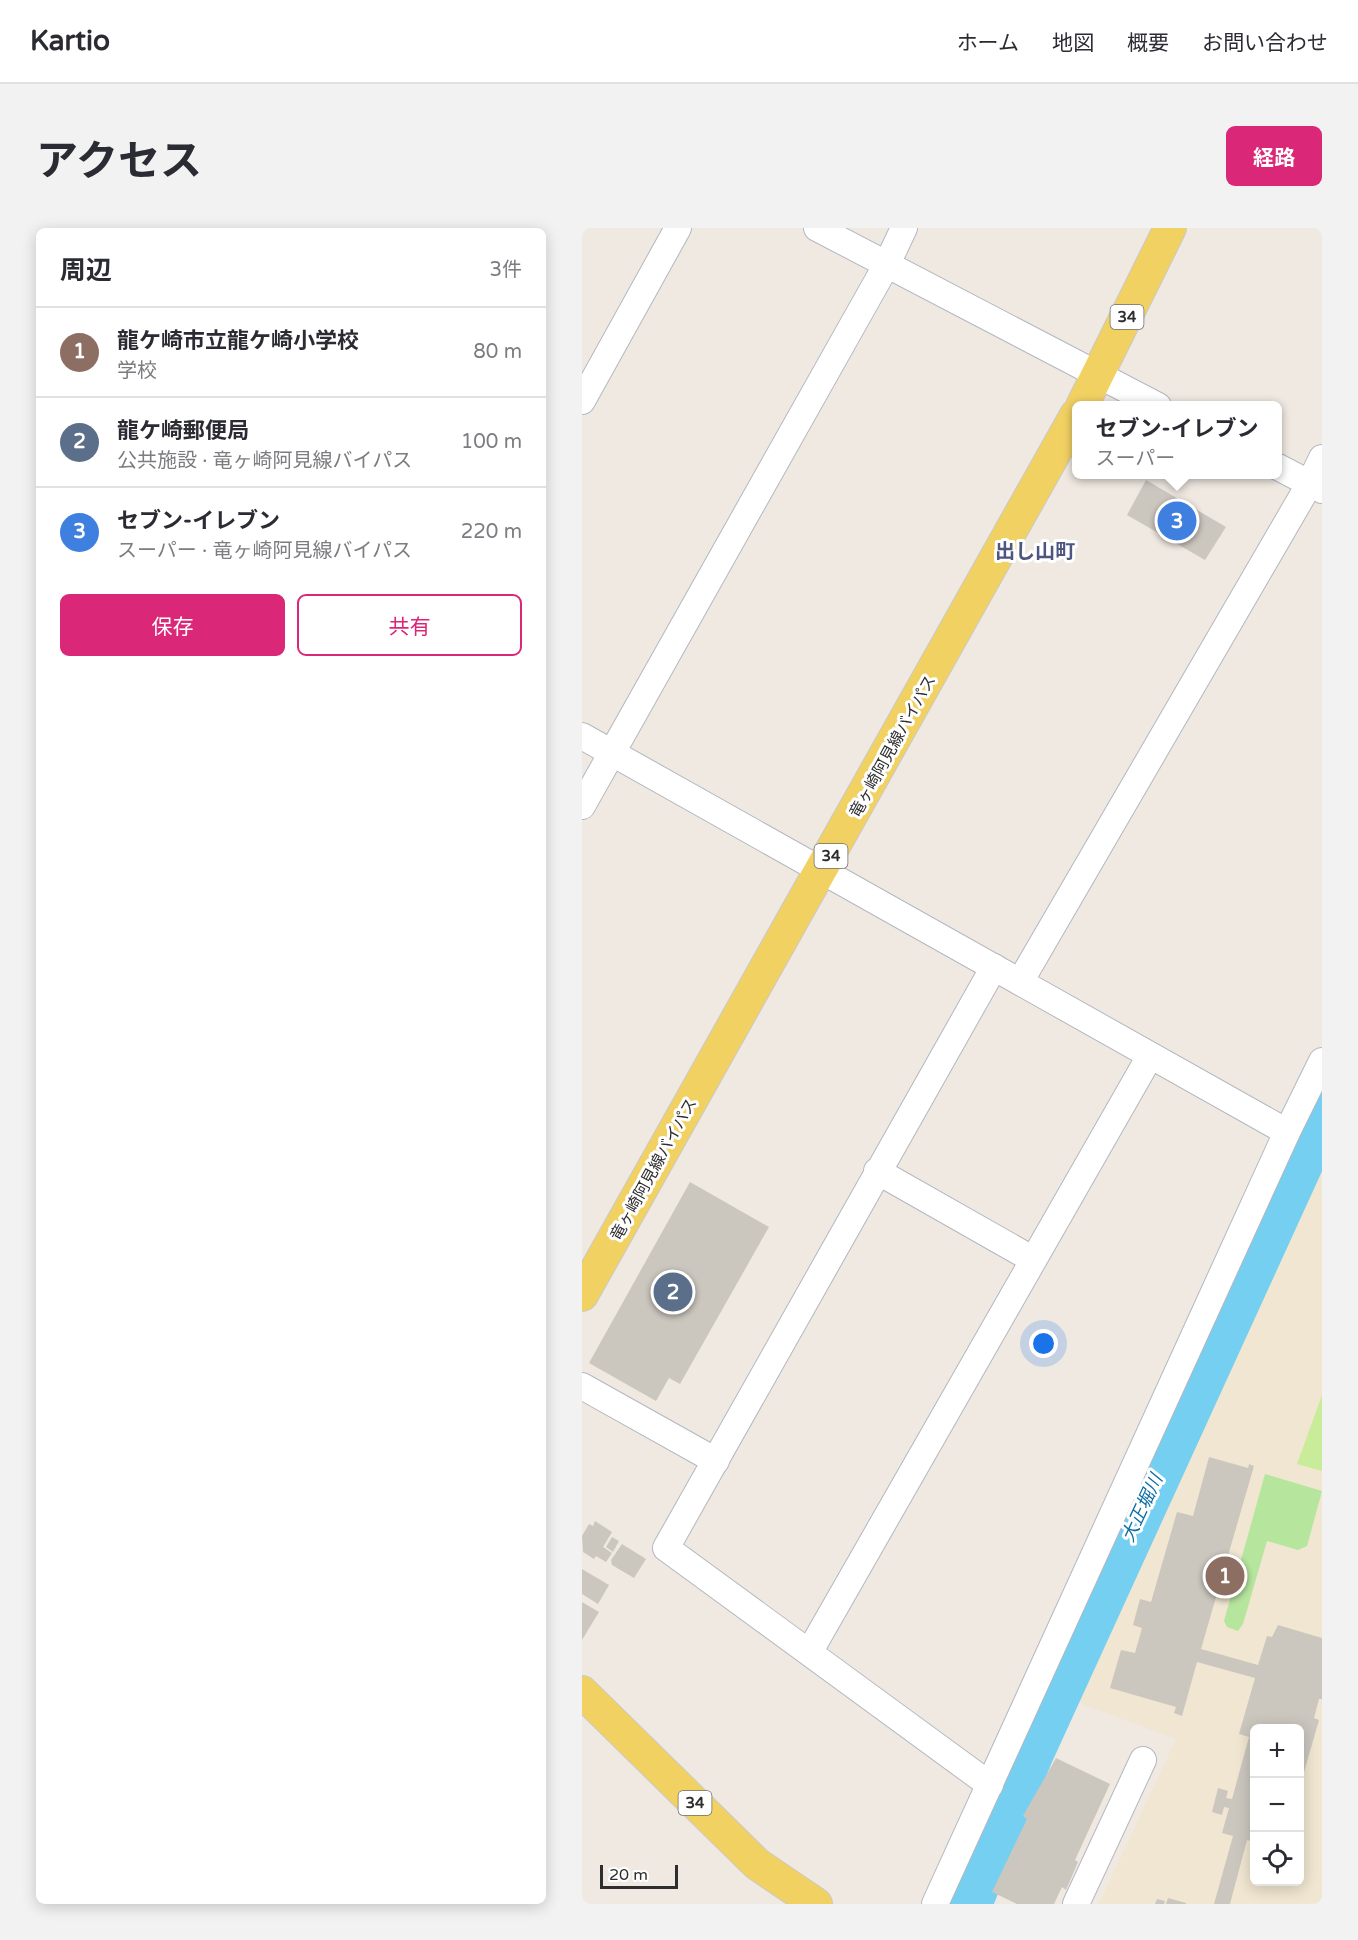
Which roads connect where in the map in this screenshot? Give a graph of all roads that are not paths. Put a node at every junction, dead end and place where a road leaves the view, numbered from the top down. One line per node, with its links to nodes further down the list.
1 (678, 228): 7 (street)
2 (817, 228): 5 (street)
3 (904, 228): 5 (street)
4 (1170, 228): 6 (main road, 34)
5 (887, 264): 6 (street); 15 (street)
6 (1098, 375): 8 (main road, 34); 9 (street)
7 (582, 401)
8 (1084, 401)
9 (1150, 401)
10 (1072, 424): 17 (main road, 竜ヶ崎阿見線バイパス / 34)
11 (1322, 458): 13 (street)
12 (1282, 469): 13 (street)
13 (1316, 487): 19 (street)
14 (582, 736): 15 (street)
15 (612, 753): 16 (street); 17 (street)
16 (582, 806)
17 (822, 870): 18 (street); 25 (main road, 竜ヶ崎阿見線バイパス / 34)
18 (994, 968): 19 (street); 23 (street)
19 (1020, 982): 20 (street)
20 (1150, 1056): 22 (street); 24 (street)
21 (1322, 1061): 22 (street)
22 (1287, 1132): 31 (street)
23 (877, 1171): 24 (street); 27 (street)
24 (1032, 1259): 28 (street)
25 (582, 1295)
26 (582, 1386): 27 (street)
27 (716, 1461): 28 (street)
28 (810, 1651): 31 (street)
29 (582, 1692): 32 (main road, 34)
30 (1143, 1760): 34 (street)
31 (990, 1785): 33 (street)
32 (816, 1904)
33 (935, 1904)
34 (1076, 1904)

